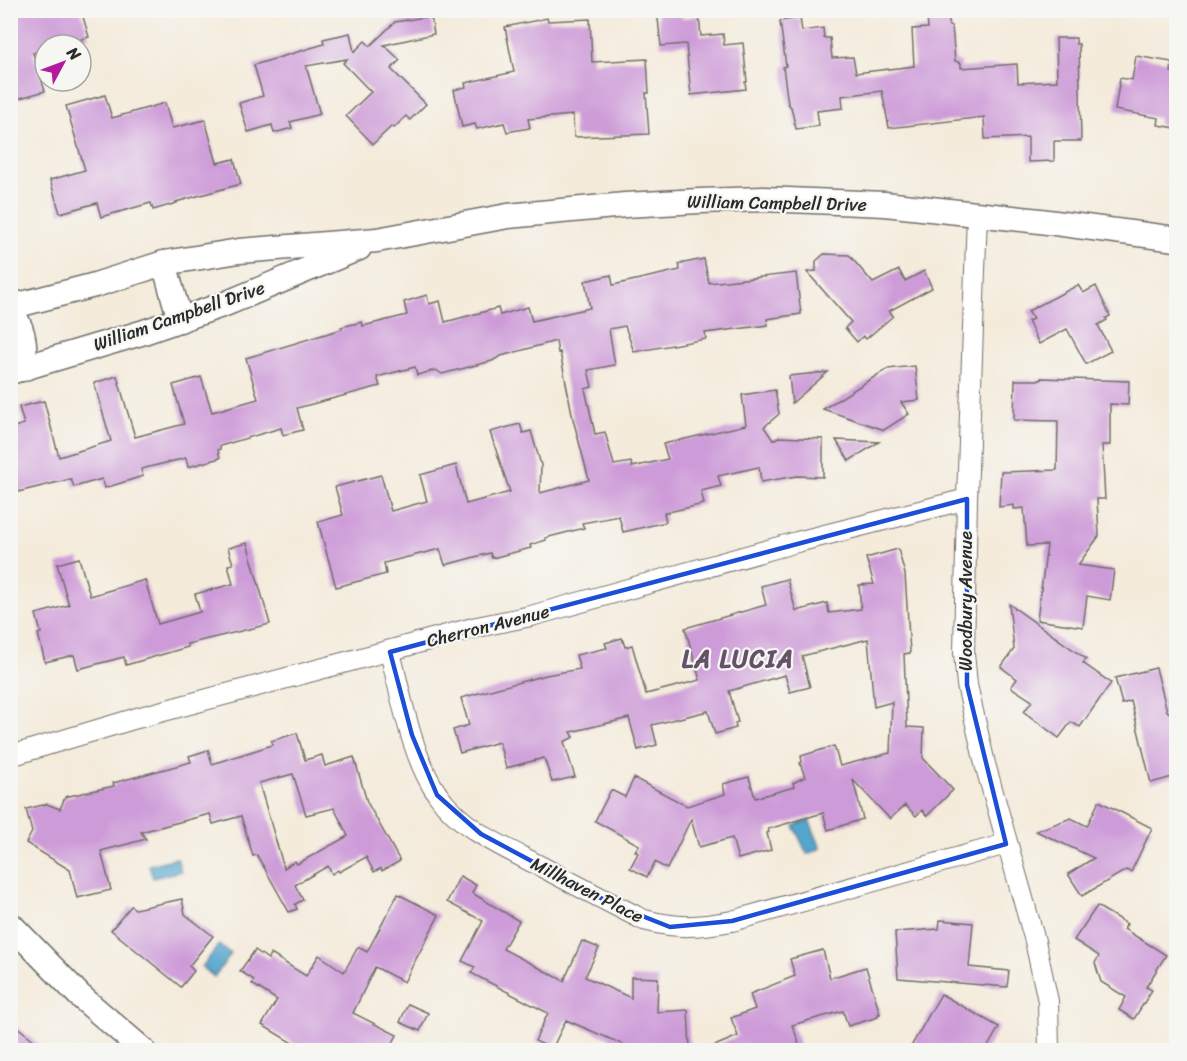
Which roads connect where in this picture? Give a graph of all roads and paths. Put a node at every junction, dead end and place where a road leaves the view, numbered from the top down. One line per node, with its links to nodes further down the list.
1 (977, 213): 2 (street, William Campbell Drive); 3 (street, William Campbell Drive); 9 (street, Woodbury Avenue)
2 (1176, 239)
3 (377, 240): 4 (street, William Campbell Drive); 7 (street, William Campbell Drive)
4 (164, 263): 5 (street, William Campbell Drive); 7 (street)
5 (10, 307)
6 (10, 312): 8 (street)
7 (180, 320): 8 (street, William Campbell Drive)
8 (17, 370)
9 (967, 499): 10 (street, Cherron Avenue); 12 (street, Woodbury Avenue)
10 (390, 652): 11 (street, Cherron Avenue); 12 (street, Millhaven Place)
11 (10, 756)
12 (1006, 844): 15 (street, Woodbury Avenue)
13 (10, 924): 14 (street)
14 (142, 1050)
15 (1048, 1050)

